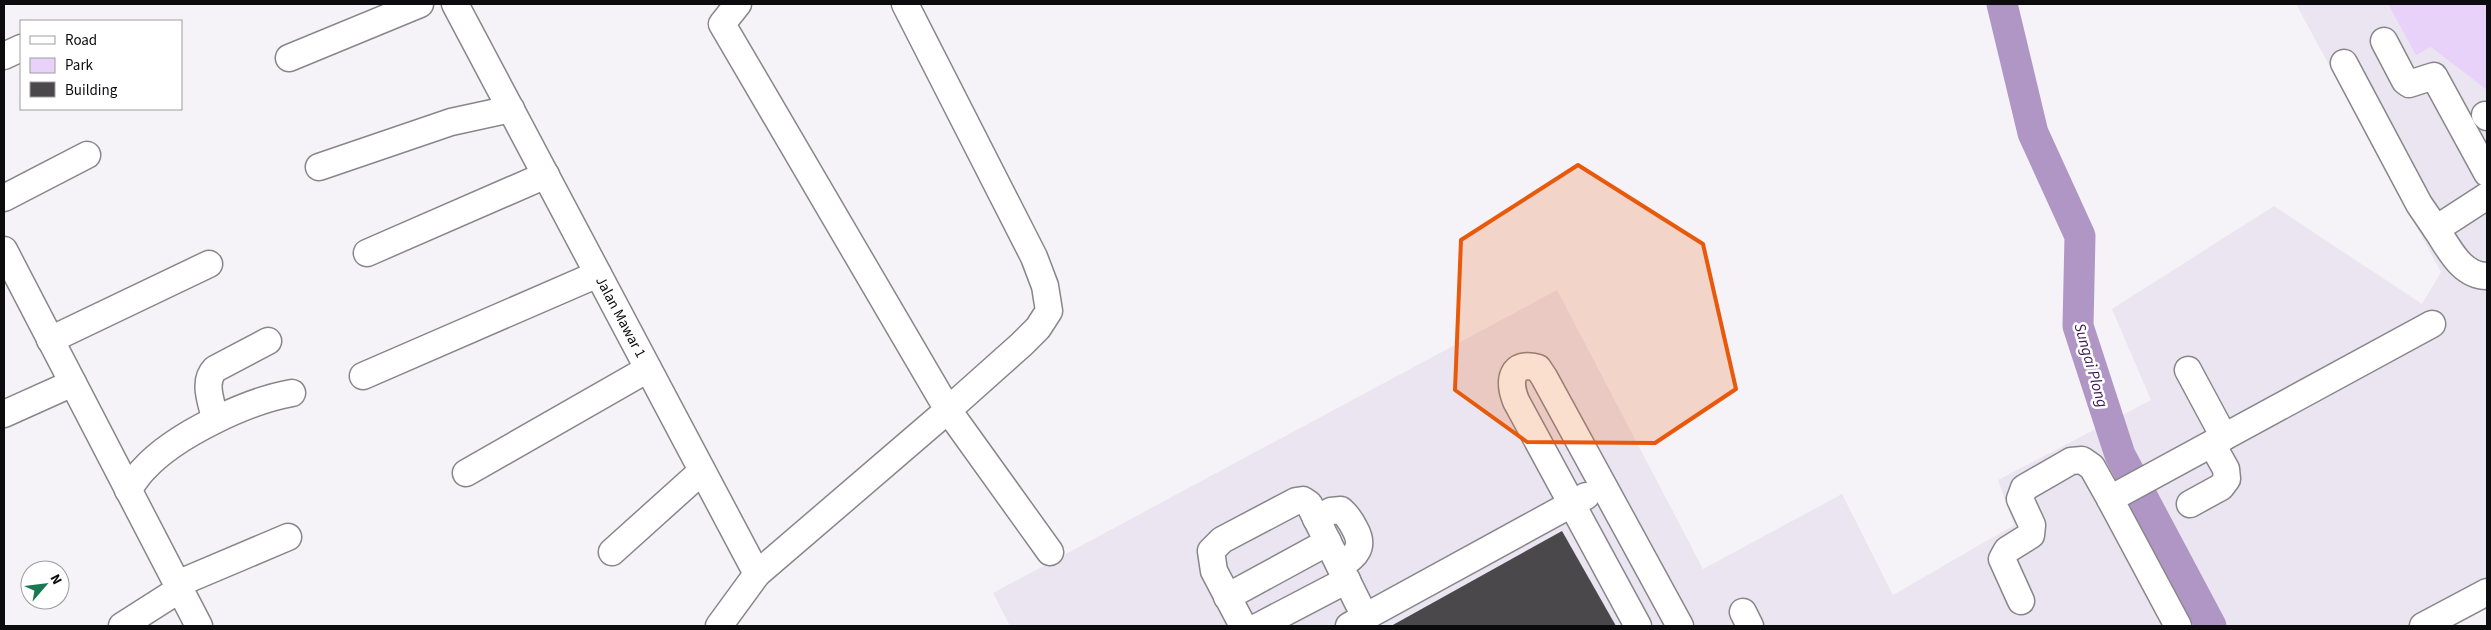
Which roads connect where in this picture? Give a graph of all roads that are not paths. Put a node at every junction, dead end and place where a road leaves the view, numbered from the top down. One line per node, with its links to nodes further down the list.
1 (420, 4): 8 (street)
2 (455, 4): 10 (street, Jalan Mawar 1)
3 (738, 4): 31 (street)
4 (905, 4): 31 (street)
5 (2384, 41): 13 (street)
6 (20, 48): 7 (street)
7 (4, 56)
8 (289, 58)
9 (2344, 64): 17 (street)
10 (511, 109): 12 (street); 14 (street, Jalan Mawar 1)
11 (87, 155): 15 (street)
12 (319, 167)
13 (2487, 172)
14 (546, 175): 19 (street); 21 (street, Jalan Mawar 1)
15 (4, 198)
16 (2485, 204): 17 (street)
17 (2436, 229): 22 (street)
18 (4, 250): 24 (street)
19 (368, 253)
20 (209, 264): 24 (street)
21 (598, 274): 26 (street, Jalan Mawar 1); 28 (street)
22 (2487, 276)
23 (2432, 324): 34 (street)
24 (50, 340): 29 (street)
25 (268, 341): 33 (street)
26 (648, 370): 35 (street, Jalan Mawar 1); 36 (street)
27 (2188, 370): 34 (street)
28 (363, 376)
29 (73, 383): 32 (street); 38 (street)
30 (292, 393): 33 (street)
31 (948, 410): 46 (street); 48 (street)
32 (4, 414)
33 (215, 419): 38 (street)
34 (2218, 440): 39 (street); 40 (street)
35 (702, 471): 45 (street); 48 (street, Jalan Mawar 1)
36 (466, 473)
37 (1602, 486): 41 (street); 41 (street); 61 (street)
38 (128, 490): 49 (street)
39 (2117, 495): 52 (street); 54 (street)
40 (2190, 504)
41 (1572, 505): 53 (street); 60 (street)
42 (1316, 519): 44 (street); 47 (street); 51 (street)
43 (288, 537): 49 (street)
44 (1328, 542): 47 (street); 51 (street)
45 (612, 552)
46 (1050, 552)
47 (1344, 573): 53 (street); 59 (street)
48 (757, 574): 57 (street)
49 (178, 587): 55 (street); 56 (street)
50 (2487, 592): 62 (street)
51 (1227, 596): 58 (street)
52 (2021, 600)
53 (1357, 621)
54 (2173, 625)
55 (122, 626)
56 (199, 626)
57 (719, 626)
58 (1243, 626)
59 (1260, 626)
60 (1638, 626)
61 (1680, 626)
62 (2423, 626)

